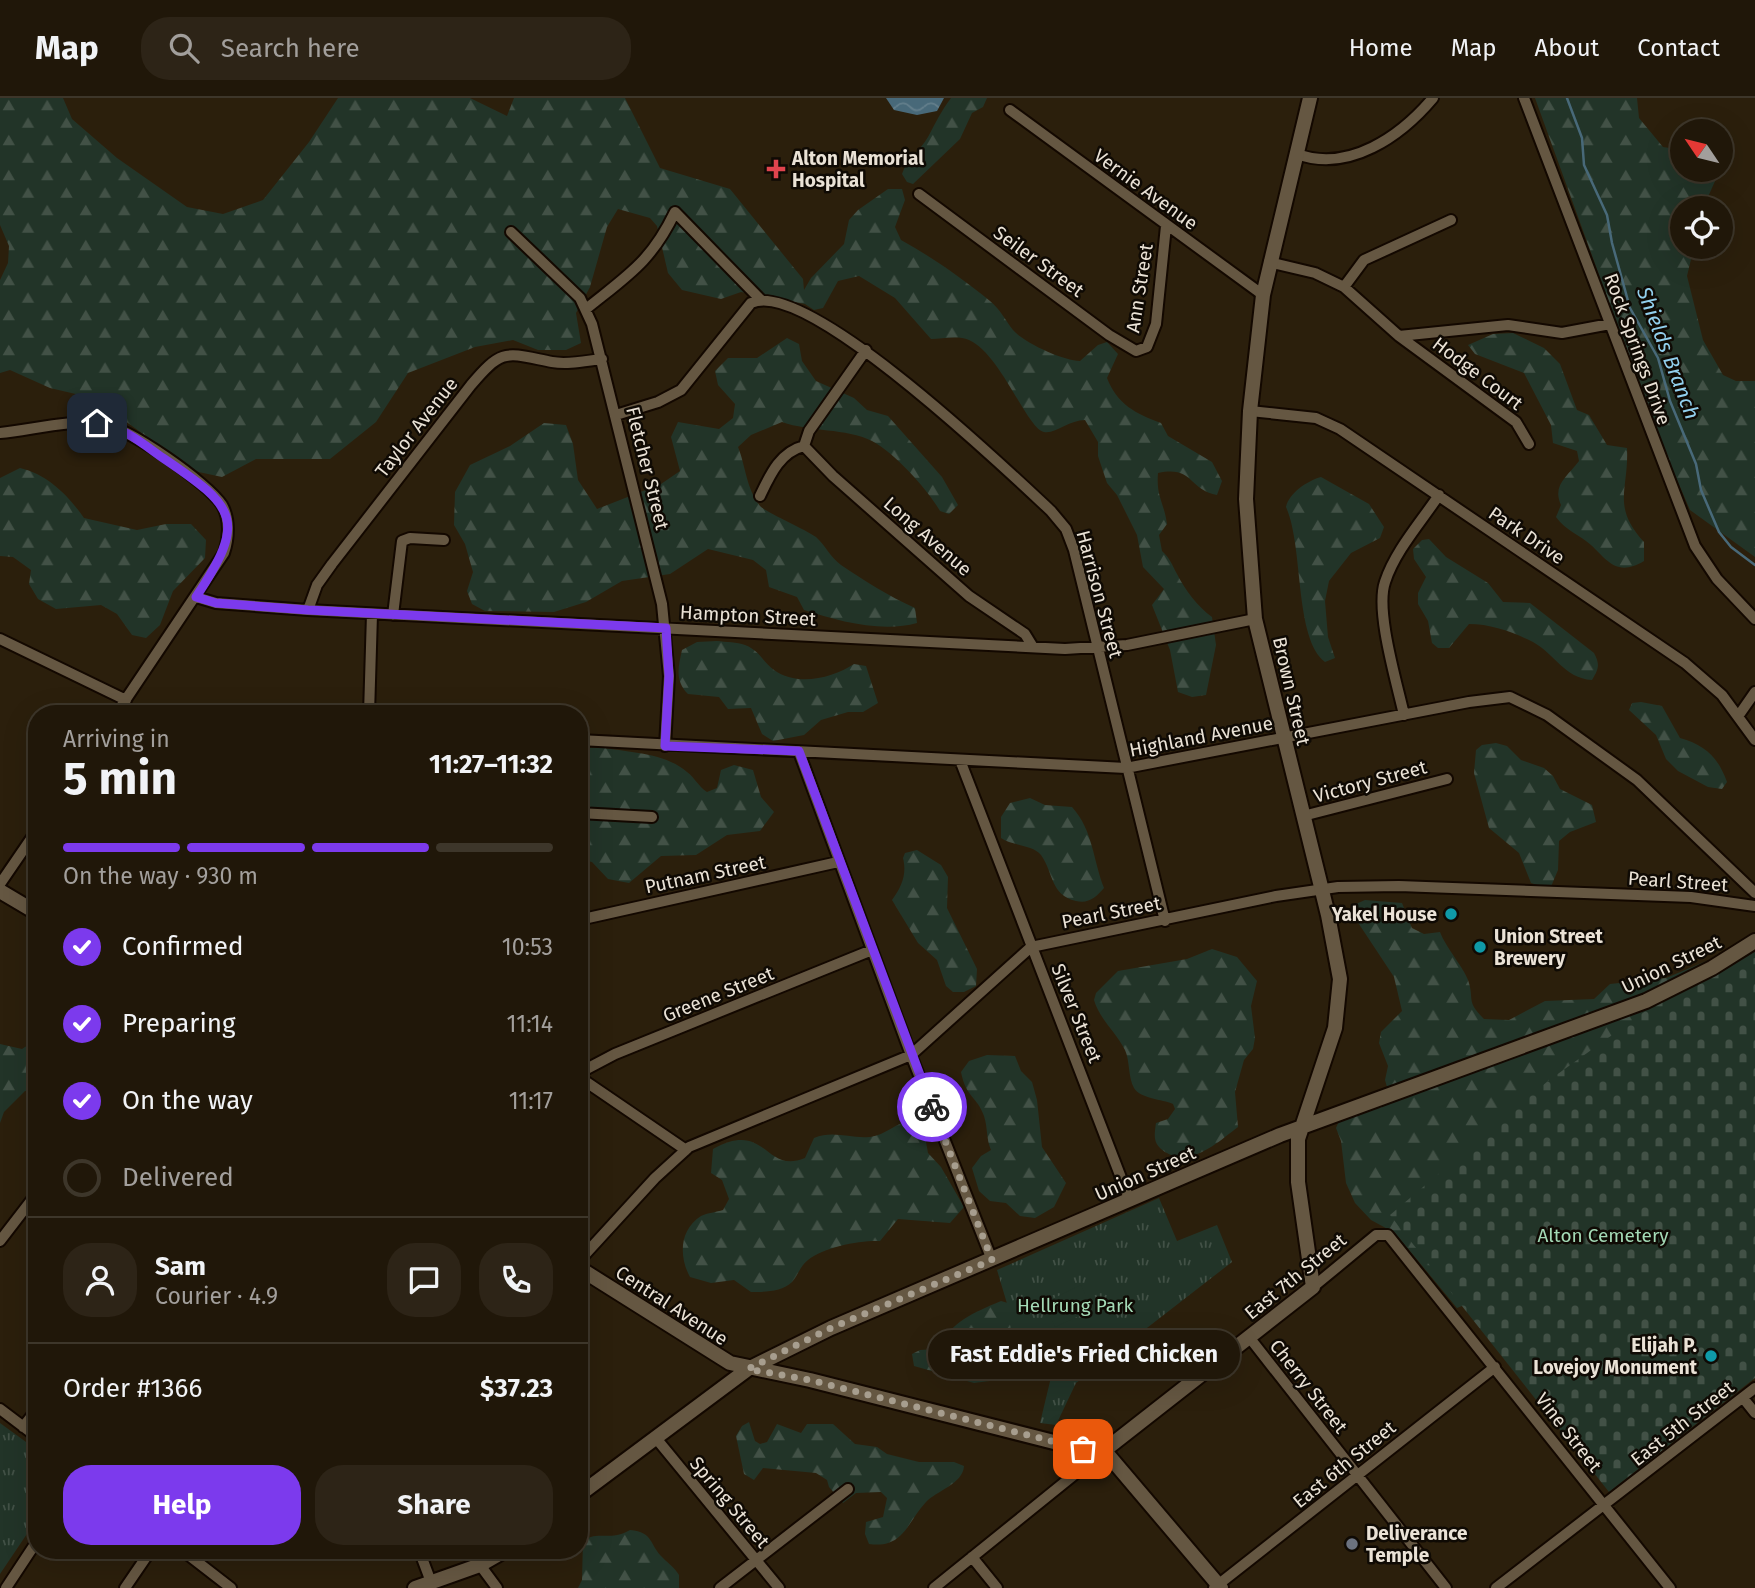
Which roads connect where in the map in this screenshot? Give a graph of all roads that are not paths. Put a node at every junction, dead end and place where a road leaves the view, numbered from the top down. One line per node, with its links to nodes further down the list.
1 (1310, 98): 5 (street, Brown Street)
2 (1433, 98): 5 (street)
3 (1524, 98): 15 (street, Rock Springs Drive)
4 (1010, 110): 8 (street, Vernie Avenue)
5 (1297, 154): 10 (street, Brown Street)
6 (919, 194): 18 (street, Seiler Street)
7 (1451, 220): 11 (street)
8 (1166, 226): 12 (street, Vernie Avenue); 18 (street, Ann Street)
9 (511, 232): 14 (street, Fletcher Street)
10 (1269, 262): 11 (street, Hodge Court); 12 (street, Brown Street)
11 (1344, 287): 16 (street, Hodge Court)
12 (1263, 295): 20 (street, Brown Street)
13 (761, 300): 14 (street); 17 (street, Harrison Street); 21 (street)
14 (586, 309): 19 (street, Fletcher Street)
15 (1610, 324): 16 (street); 33 (street, Rock Springs Drive)
16 (1399, 336): 23 (street, Hodge Court)
17 (866, 350): 24 (street); 37 (street, Harrison Street)
18 (1140, 352)
19 (602, 359): 21 (street, Fletcher Street); 29 (street, Taylor Avenue)
20 (1250, 411): 25 (street, Park Drive); 32 (street, Brown Street)
21 (616, 415): 34 (street, Fletcher Street)
22 (0, 433): 28 (street)
23 (1529, 444)
24 (804, 446): 26 (street); 36 (street, Long Avenue)
25 (1439, 495): 42 (street); 43 (street, Park Drive)
26 (760, 496)
27 (444, 540): 31 (street)
28 (196, 597): 29 (street, Hampton Street); 40 (street)
29 (308, 610): 30 (street, Hampton Street)
30 (372, 614): 31 (street, Hampton Street); 41 (street)
31 (393, 615): 34 (street, Hampton Street)
32 (1255, 620): 37 (street, Hampton Street); 44 (street, Brown Street)
33 (1755, 620)
34 (666, 628): 36 (street, Hampton Street); 47 (street, Fletcher Street)
35 (0, 639): 39 (street)
36 (1033, 648): 37 (street, Hampton Street)
37 (1098, 649): 50 (street, Harrison Street)
38 (1755, 692): 43 (street)
39 (117, 705)
40 (122, 705)
41 (369, 705)
42 (1404, 715): 44 (street, Highland Avenue); 60 (street, Highland Avenue)
43 (1739, 715): 45 (street, Park Drive)
44 (1282, 738): 50 (street, Highland Avenue); 53 (street, Brown Street)
45 (1755, 740)
46 (588, 741): 47 (street, Highland Avenue)
47 (665, 746): 48 (street, Highland Avenue)
48 (799, 751): 49 (street, Highland Avenue); 56 (street)
49 (960, 760): 50 (street, Highland Avenue); 66 (street, Silver Street)
50 (1126, 768): 64 (street, Harrison Street)
51 (1447, 779): 53 (street, Victory Street)
52 (588, 813): 54 (street)
53 (1303, 816): 58 (street, Brown Street)
54 (652, 817)
55 (28, 843): 57 (street)
56 (838, 862): 63 (street, Putnam Street); 67 (street)
57 (0, 884)
58 (1321, 889): 61 (street, Pearl Street); 64 (street, Pearl Street); 71 (street, Brown Street)
59 (0, 891): 62 (street)
60 (1755, 893)
61 (1755, 906)
62 (28, 908)
63 (588, 918)
64 (1165, 920): 66 (street, Pearl Street)
65 (1755, 941): 71 (street, Union Street)
66 (1031, 947): 68 (street); 73 (street, Silver Street)
67 (872, 950): 68 (street); 69 (street, Greene Street)
68 (911, 1055): 72 (street); 78 (street)
69 (588, 1070)
70 (588, 1081): 72 (street)
71 (1300, 1128): 73 (street, Union Street); 80 (street, Brown Street)
72 (686, 1150): 77 (street)
73 (1130, 1201): 78 (street, Union Street)
74 (28, 1205): 76 (street)
75 (1385, 1234): 80 (street, East 7th Street); 82 (street, Vine Street)
76 (0, 1241)
77 (588, 1251)
78 (992, 1260): 83 (street, Union Street)
79 (588, 1274): 83 (street, Central Avenue)
80 (1313, 1287): 81 (street, East 7th Street)
81 (1249, 1337): 92 (street, East 7th Street); 93 (street, Cherry Street)
82 (1495, 1367): 93 (street, East 6th Street); 96 (street, Vine Street)
83 (748, 1369): 91 (street, Union Street); 92 (street, Central Avenue)
84 (1755, 1388): 85 (street, East 5th Street)
85 (1743, 1398): 87 (street); 96 (street, East 5th Street)
86 (0, 1409): 89 (street)
87 (1755, 1413)
88 (28, 1421): 89 (street)
89 (23, 1427): 90 (street)
90 (28, 1431)
91 (655, 1437): 94 (street, Union Street); 103 (street, Spring Street)
92 (1101, 1453): 98 (street, East 7th Street); 106 (street, Central Avenue)
93 (1357, 1476): 106 (street, East 6th Street); 116 (street, Cherry Street)
94 (588, 1488)
95 (848, 1489): 103 (street)
96 (1604, 1506): 117 (street, East 5th Street); 118 (street, Vine Street)
97 (28, 1555): 107 (street)
98 (972, 1557): 114 (street, East 7th Street); 115 (street)
99 (145, 1559): 108 (street)
100 (196, 1559): 109 (street)
101 (422, 1559): 105 (street)
102 (490, 1559): 104 (street)
103 (756, 1560): 112 (street); 113 (street, Spring Street)
104 (480, 1565): 105 (street); 111 (street)
105 (431, 1582): 110 (street)
106 (1218, 1587)
107 (6, 1588)
108 (125, 1588)
109 (231, 1588)
110 (415, 1588)
111 (497, 1588)
112 (720, 1588)
113 (779, 1588)
114 (934, 1588)
115 (997, 1588)
116 (1446, 1588)
117 (1496, 1588)
118 (1670, 1588)

